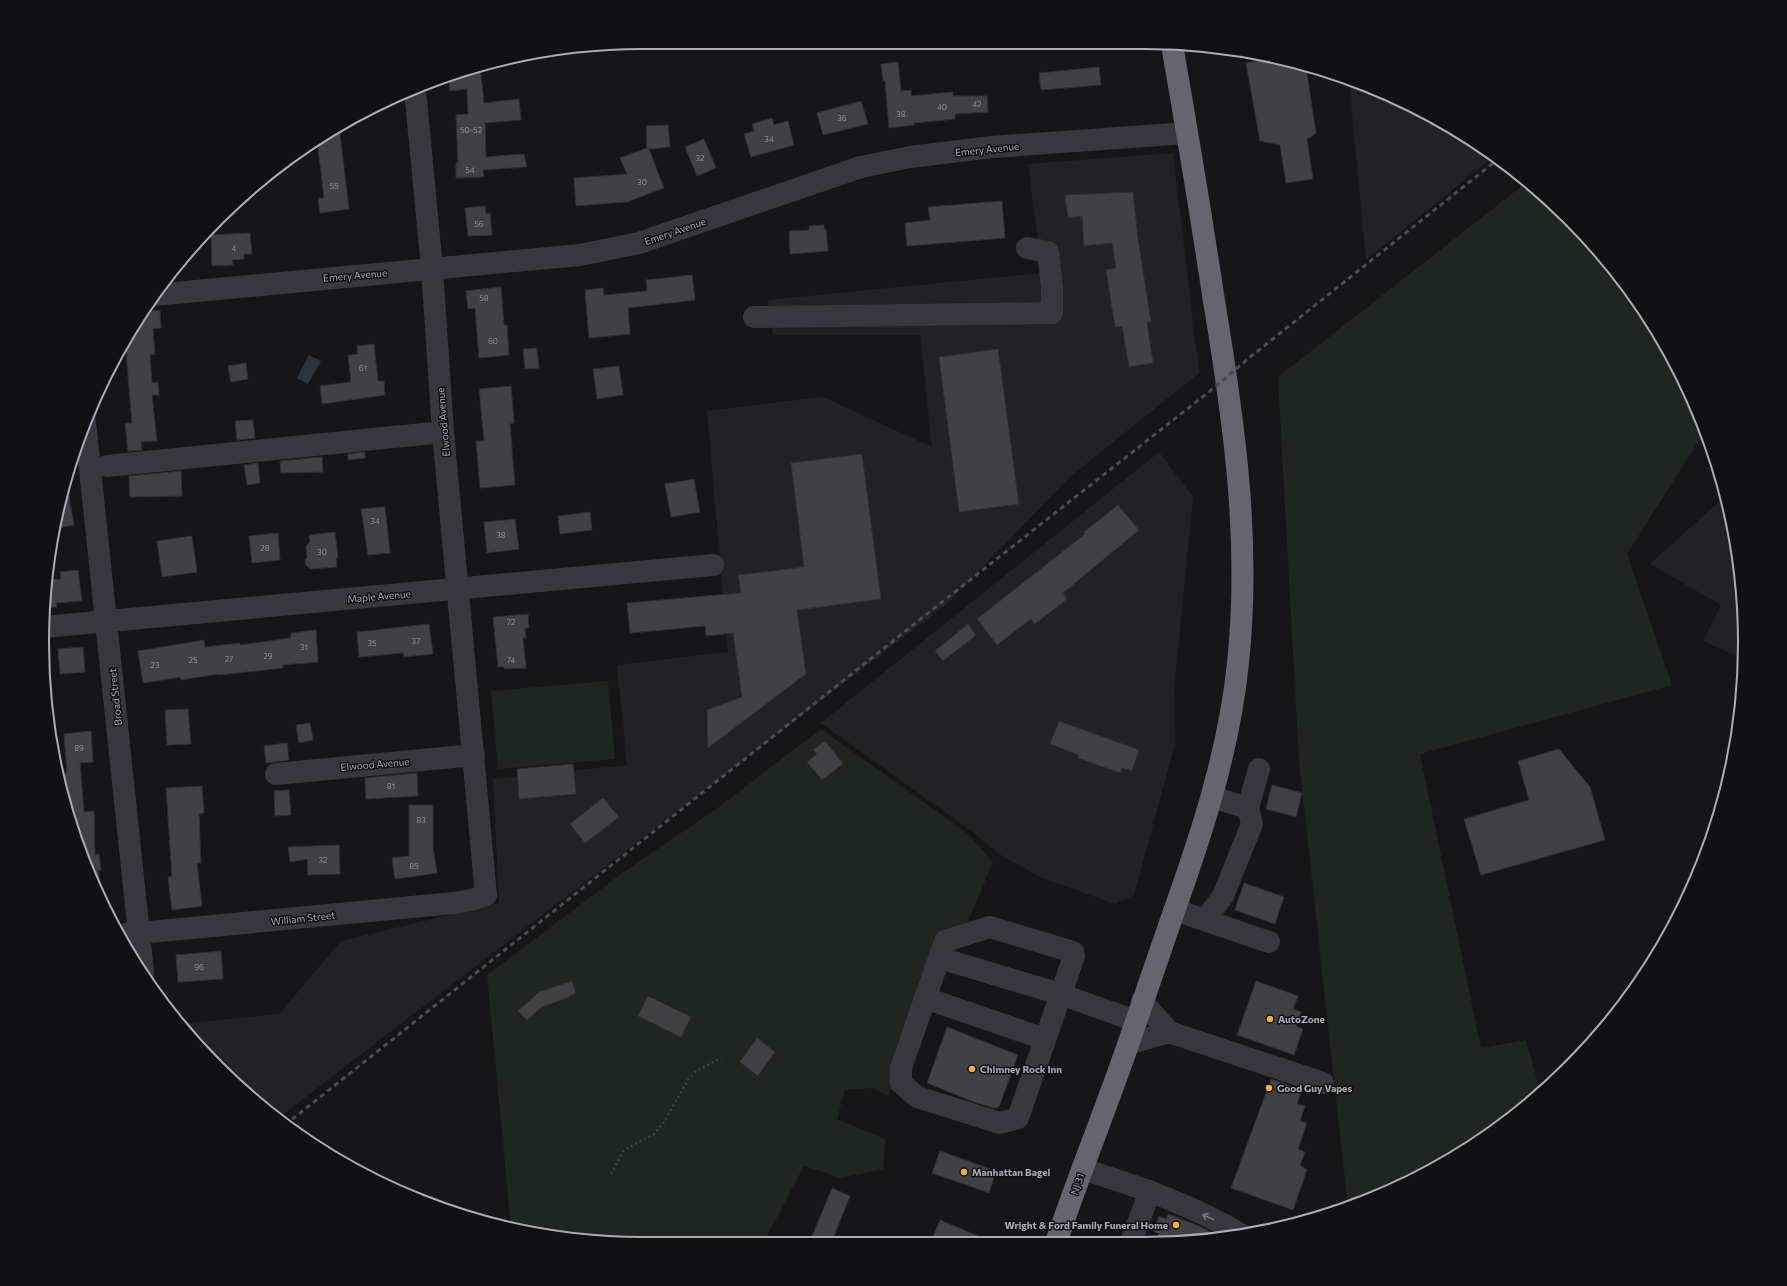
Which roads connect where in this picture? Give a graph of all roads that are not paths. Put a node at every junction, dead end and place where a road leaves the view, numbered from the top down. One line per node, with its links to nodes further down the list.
1 (1173, 50): 3 (highway, NJ 31)
2 (415, 94): 5 (street, Elwood Avenue)
3 (1187, 134): 5 (street, Emery Avenue); 18 (highway, NJ 31)
4 (1027, 248): 7 (street)
5 (432, 268): 6 (street, Emery Avenue); 8 (street, Elwood Avenue)
6 (163, 293)
7 (754, 317)
8 (444, 432): 10 (street); 12 (street, Elwood Avenue)
9 (87, 436): 13 (street, Broad Street)
10 (107, 466)
11 (713, 565): 12 (street, Maple Avenue)
12 (459, 588): 13 (street, Maple Avenue); 15 (street, Elwood Avenue)
13 (107, 620): 14 (street, Maple Avenue); 23 (street, Broad Street)
14 (49, 626)
15 (474, 755): 17 (street, Elwood Avenue); 20 (street, Elwood Avenue)
16 (1259, 769): 19 (street)
17 (276, 774)
18 (1212, 797): 19 (street); 21 (highway, NJ 31)
19 (1248, 808): 22 (street)
20 (486, 895): 23 (street, William Street)
21 (1175, 910): 22 (street); 29 (highway, NJ 31)
22 (1205, 920): 24 (street)
23 (129, 934): 25 (street, Broad Street)
24 (1269, 942)
25 (135, 949)
26 (940, 958): 27 (street); 27 (street); 28 (street)
27 (1060, 994): 30 (street); 32 (street)
28 (925, 998): 32 (street); 32 (street)
29 (1142, 1001): 30 (highway, NJ 31); 31 (street)
30 (1136, 1022): 33 (highway, NJ 31)
31 (1168, 1032): 33 (street); 34 (street)
32 (1045, 1039)
33 (1128, 1044): 35 (highway, NJ 31 / NJ 31)
34 (1323, 1083)
35 (1082, 1169): 36 (street); 38 (highway, NJ 31 / NJ 31)
36 (1150, 1191): 37 (street, one-way to 36); 39 (street)
37 (1234, 1230)
38 (1058, 1237)
39 (1133, 1237)

